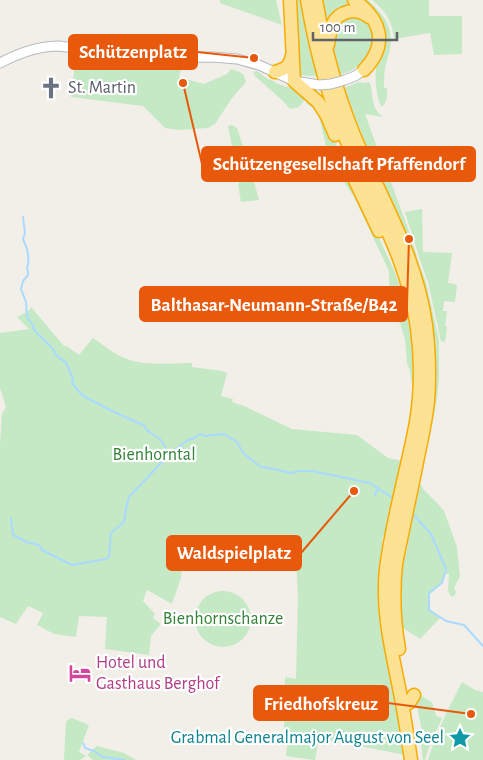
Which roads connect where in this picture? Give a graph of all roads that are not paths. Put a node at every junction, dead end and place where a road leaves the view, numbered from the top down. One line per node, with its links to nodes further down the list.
1 (290, 0): 7 (highway)
2 (307, 0): 14 (highway)
3 (316, 0): 6 (highway)
4 (354, 0): 5 (highway)
5 (376, 23): 6 (highway); 9 (highway)
6 (327, 52): 15 (highway)
7 (292, 55): 10 (highway); 11 (highway)
8 (0, 63): 10 (street)
9 (364, 70): 12 (street, bridge)
10 (276, 72): 11 (street)
11 (294, 81): 12 (street); 13 (highway)
12 (319, 85): 13 (highway)
13 (318, 102): 14 (highway)
14 (411, 296): 15 (highway)
15 (420, 426): 16 (highway)
16 (395, 544): 17 (highway); 18 (highway)
17 (411, 760)
18 (418, 760)

